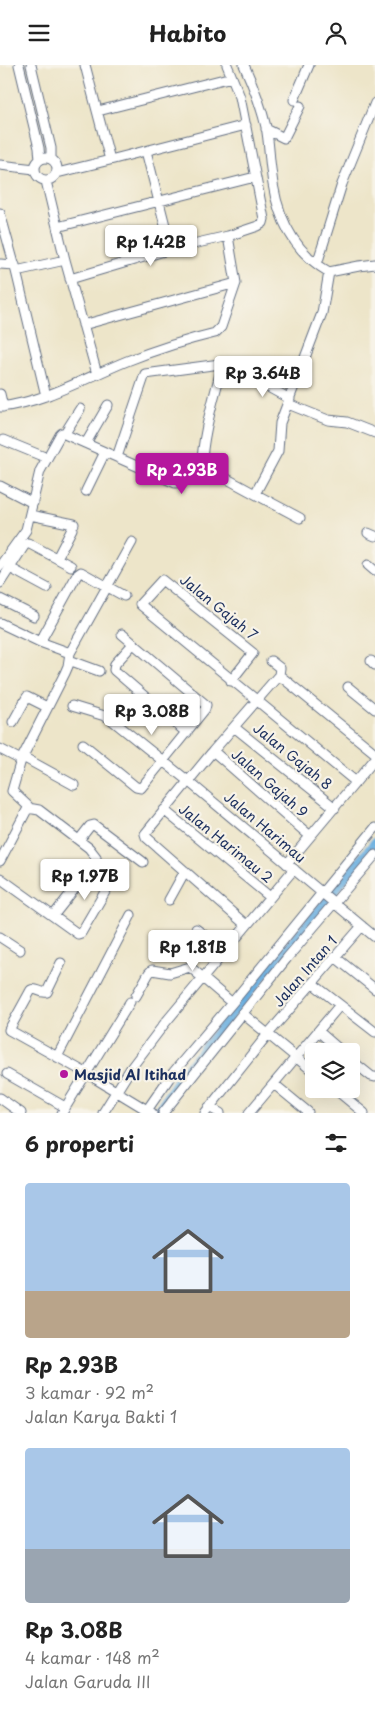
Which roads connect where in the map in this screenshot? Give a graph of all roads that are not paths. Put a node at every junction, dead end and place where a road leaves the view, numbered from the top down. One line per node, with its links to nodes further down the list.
1 (19, 65): 14 (street)
2 (31, 65): 13 (street)
3 (85, 65): 9 (street)
4 (227, 65): 7 (street)
5 (244, 65): 11 (street)
6 (309, 65): 11 (street)
7 (232, 77): 9 (street); 10 (street)
8 (375, 103): 28 (street)
9 (98, 111): 15 (street)
10 (246, 125): 12 (street); 19 (street)
11 (266, 129): 28 (street)
12 (146, 151): 15 (street); 21 (street)
13 (51, 159): 14 (street); 18 (street)
14 (40, 160): 17 (street)
15 (110, 160): 18 (street)
16 (0, 165): 17 (street)
17 (35, 169): 20 (street)
18 (57, 173): 20 (street)
19 (256, 177): 21 (street); 24 (street)
20 (46, 181): 23 (street)
21 (159, 202): 23 (street); 25 (street)
22 (0, 215): 30 (street)
23 (57, 227): 26 (street)
24 (228, 236): 25 (street); 33 (street)
25 (172, 249): 32 (street)
26 (65, 260): 30 (street); 32 (street)
27 (0, 264): 30 (street)
28 (317, 264): 31 (street)
29 (375, 264): 31 (street)
30 (16, 268): 38 (street)
31 (329, 272): 39 (street)
32 (70, 279): 34 (street)
33 (236, 283): 34 (street); 35 (street)
34 (83, 325): 35 (street)
35 (97, 374): 38 (street)
36 (248, 376): 39 (street)
37 (0, 394): 41 (street)
38 (46, 396): 41 (street)
39 (289, 402): 44 (street); 53 (street)
40 (108, 405): 46 (street)
41 (2, 407)
42 (80, 409): 43 (street)
43 (65, 433): 46 (street); 49 (street)
44 (375, 433)
45 (3, 440): 49 (street)
46 (86, 443): 47 (street)
47 (105, 452): 48 (street); 52 (street)
48 (117, 457): 50 (street); 50 (street)
49 (47, 458): 54 (street)
50 (202, 468): 53 (street)
51 (0, 486): 54 (street)
52 (86, 491)
53 (255, 494): 56 (street)
54 (33, 503): 55 (street)
55 (30, 515): 58 (street); 60 (street)
56 (300, 518)
57 (132, 542): 62 (street)
58 (57, 558): 59 (street); 60 (street)
59 (71, 566)
60 (5, 567): 61 (street); 63 (street)
61 (0, 583)
62 (107, 585): 64 (street); 69 (street); 71 (street)
63 (47, 588)
64 (124, 596)
65 (0, 599): 66 (street)
66 (34, 616)
67 (0, 623): 69 (street)
68 (122, 634): 70 (street)
69 (40, 642): 71 (street)
70 (133, 644): 83 (street); 83 (street)
71 (70, 657): 73 (street); 79 (street)
72 (271, 661): 74 (street)
73 (99, 671)
74 (279, 675): 77 (street); 87 (street)
75 (231, 681): 75 (street, Jalan Gajah 7); 77 (street)
76 (348, 687): 80 (street)
77 (257, 701): 82 (street); 92 (street)
78 (72, 706): 90 (street, Jalan Harimau)
79 (47, 707): 81 (street); 88 (street)
80 (375, 709)
81 (13, 722)
82 (234, 727): 86 (street); 95 (street, Jalan Gajah 8)
83 (187, 733): 90 (street)
84 (83, 744): 90 (street)
85 (0, 749): 88 (street)
86 (213, 751): 91 (street); 98 (street, Jalan Gajah 9)
87 (375, 753)
88 (22, 758): 93 (street); 94 (street)
89 (375, 759): 92 (street)
90 (164, 761): 91 (street, Jalan Harimau)
91 (188, 781): 96 (street); 103 (street, Jalan Harimau)
92 (356, 782): 95 (street)
93 (74, 785)
94 (28, 808): 99 (street); 101 (street)
95 (335, 808): 98 (street)
96 (164, 810): 104 (street); 108 (street, Jalan Harimau 2)
97 (375, 828): 107 (street)
98 (310, 836): 103 (street)
99 (79, 840): 102 (street); 112 (street)
100 (375, 855): 110 (street)
101 (0, 859)
102 (144, 862)
103 (291, 867): 107 (street, Jalan Harimau); 108 (street)
104 (185, 871): 109 (street); 113 (street)
105 (0, 878): 112 (street)
106 (109, 885): 112 (street)
107 (323, 894): 110 (street, Jalan Harimau); 124 (street)
108 (270, 897): 113 (street)
109 (169, 899)
110 (334, 903): 115 (street, Jalan Harimau); 126 (street)
111 (131, 915): 131 (street)
112 (53, 916)
113 (246, 925): 118 (street)
114 (196, 929): 118 (street)
115 (370, 930): 119 (street, Jalan Intan 1)
116 (0, 937): 117 (street)
117 (20, 950)
118 (225, 951): 121 (street)
119 (335, 957): 122 (street, Jalan Intan 1); 123 (street)
120 (61, 963): 131 (street)
121 (204, 978): 124 (street); 135 (street); 139 (street)
122 (312, 983): 125 (street); 129 (street, Jalan Intan 1)
123 (375, 989)
124 (232, 1003): 144 (street)
125 (340, 1005): 127 (street); 128 (street)
126 (242, 1013): 129 (street); 148 (street)
127 (318, 1031): 130 (street); 132 (street)
128 (375, 1032)
129 (268, 1035): 132 (street); 143 (street, Jalan Intan 1)
130 (332, 1043)
131 (57, 1057): 135 (street)
132 (297, 1057): 133 (street); 138 (street)
133 (305, 1064)
134 (360, 1067): 137 (street)
135 (86, 1073): 139 (street); 142 (street)
136 (7, 1074): 142 (street)
137 (373, 1077)
138 (274, 1083): 145 (street); 150 (street)
139 (117, 1092): 144 (street); 147 (street)
140 (0, 1098): 146 (street)
141 (345, 1098): 151 (street)
142 (63, 1110)
143 (207, 1110): 149 (street)
144 (149, 1112)
145 (308, 1112)
146 (21, 1113)
147 (103, 1113)
148 (163, 1113)
149 (220, 1113)
150 (249, 1113)
151 (364, 1113)

